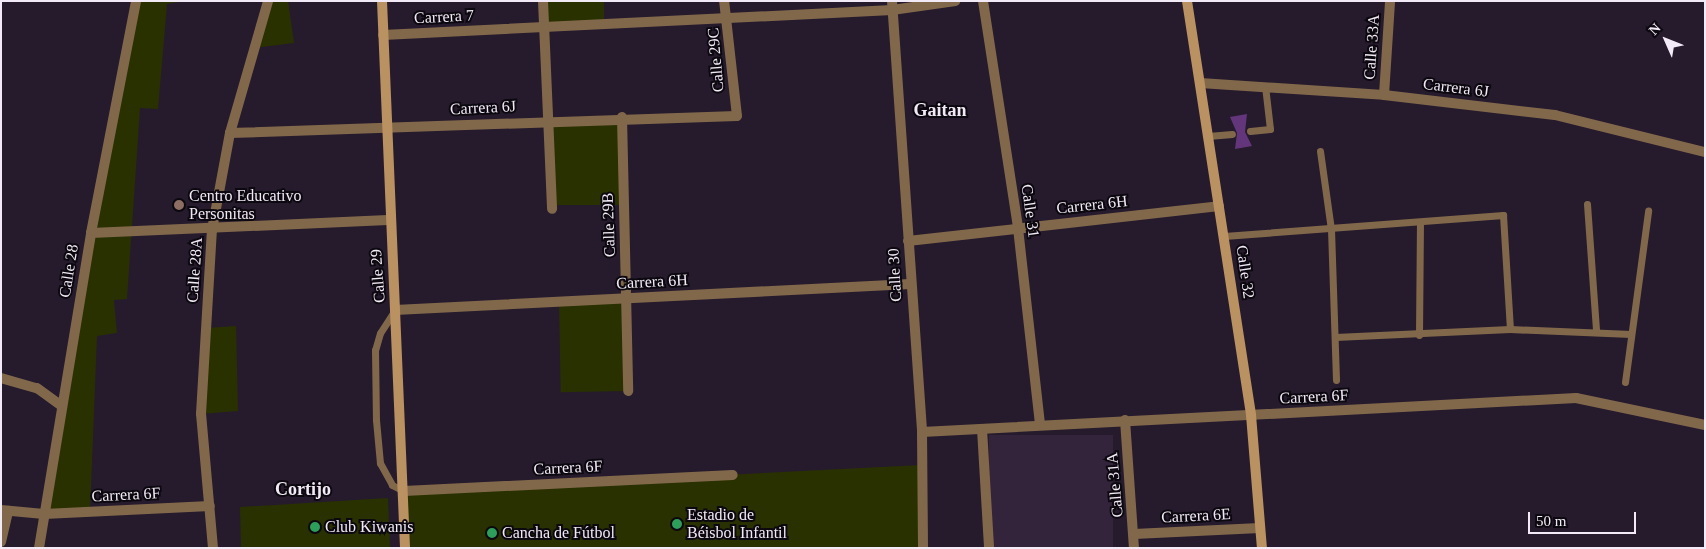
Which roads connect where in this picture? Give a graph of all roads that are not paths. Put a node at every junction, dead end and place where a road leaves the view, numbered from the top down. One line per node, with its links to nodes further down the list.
1 (136, 1): 36 (street, Calle 28)
2 (268, 1): 22 (street, Calle 28A)
3 (382, 1): 13 (main road, Calle 29)
4 (543, 1): 12 (street)
5 (724, 1): 11 (street, Calle 29C)
6 (955, 1): 10 (street, Carrera 7)
7 (983, 1): 33 (street, Calle 31)
8 (1188, 1): 14 (main road, Calle 32)
9 (1390, 1): 16 (street, Calle 33A)
10 (892, 6): 11 (street, Carrera 7); 38 (street, Calle 30)
11 (732, 18): 12 (street, Carrera 7); 17 (street, Calle 29C)
12 (545, 27): 13 (street, Carrera 7); 19 (street)
13 (383, 35): 20 (main road, Calle 29)
14 (1200, 84): 15 (street, Carrera 6J); 24 (main road, Calle 32)
15 (1265, 86): 16 (street, Carrera 6J); 21 (lane)
16 (1384, 95): 26 (street, Carrera 6J)
17 (736, 116): 18 (street, Carrera 6J)
18 (622, 117): 19 (street, Carrera 6J); 40 (street, Calle 29B)
19 (547, 119): 20 (street, Carrera 6J); 29 (street)
20 (384, 129): 22 (street, Carrera 6J); 31 (main road, Calle 29)
21 (1250, 131)
22 (230, 133): 35 (street, Calle 28A)
23 (1232, 134): 24 (lane)
24 (1208, 136): 28 (main road, Calle 32)
25 (1320, 151): 34 (lane)
26 (1705, 152)
27 (1587, 204): 43 (lane)
28 (1219, 206): 33 (street, Carrera 6H); 37 (main road, Calle 32)
29 (552, 209)
30 (1648, 211): 44 (lane)
31 (388, 220): 35 (street); 41 (main road, Calle 29)
32 (1420, 222): 34 (lane); 42 (lane); 45 (lane)
33 (1018, 228): 38 (street, Carrera 6H); 54 (street, Calle 31)
34 (1331, 229): 37 (lane); 46 (lane)
35 (212, 230): 36 (street); 60 (street, Calle 28A)
36 (91, 232): 51 (street, Calle 28)
37 (1224, 236): 52 (main road, Calle 32)
38 (908, 241): 39 (street, Calle 30)
39 (910, 284): 40 (street, Carrera 6H); 57 (street, Calle 30)
40 (626, 298): 41 (street, Carrera 6H); 50 (street, Calle 29B)
41 (395, 310): 59 (main road, Calle 29); 59 (lane)
42 (1510, 329): 43 (lane); 45 (lane)
43 (1596, 331): 44 (lane)
44 (1630, 334): 49 (lane)
45 (1419, 335): 46 (lane)
46 (1335, 337): 48 (lane)
47 (1, 378): 51 (street)
48 (1336, 380)
49 (1625, 382)
50 (628, 392)
51 (62, 406): 62 (street, Calle 28)
52 (1251, 415): 53 (street, Carrera 6F); 55 (street, Carrera 6F); 63 (main road, Calle 32)
53 (1125, 420): 54 (street, Carrera 6F); 64 (street, Calle 31A)
54 (1040, 425): 56 (street, Carrera 6F)
55 (1705, 425)
56 (982, 429): 57 (street, Carrera 6F); 70 (street)
57 (922, 432): 69 (street, Calle 30)
58 (733, 475): 59 (street, Carrera 6F)
59 (404, 491): 68 (main road, Calle 29)
60 (210, 506): 62 (street, Carrera 6F); 67 (street, Calle 28A)
61 (4, 510): 62 (street); 65 (street)
62 (44, 514): 66 (street, Calle 28)
63 (1260, 528): 64 (street, Carrera 6E); 72 (main road, Calle 32)
64 (1134, 534): 71 (street, Calle 31A)
65 (1, 542)
66 (39, 548)
67 (213, 548)
68 (404, 548)
69 (923, 548)
70 (989, 548)
71 (1134, 548)
72 (1262, 548)

